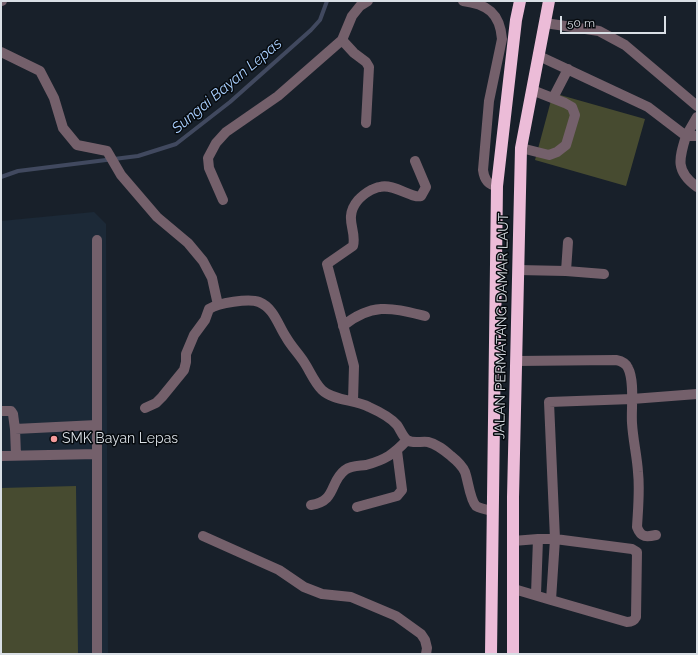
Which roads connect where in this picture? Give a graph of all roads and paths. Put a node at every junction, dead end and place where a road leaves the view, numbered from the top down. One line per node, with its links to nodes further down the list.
1 (368, 1): 6 (street)
2 (463, 1): 19 (street)
3 (520, 1): 19 (highway, JALAN PERMATANG DAMAR LAUT)
4 (549, 1): 5 (highway, JALAN PERMATANG DAMAR LAUT)
5 (546, 19): 8 (highway, JALAN PERMATANG DAMAR LAUT); 12 (street)
6 (342, 40): 14 (street); 21 (street)
7 (1, 52): 27 (street)
8 (539, 56): 9 (street); 10 (highway, JALAN PERMATANG DAMAR LAUT)
9 (568, 69): 11 (street); 15 (street)
10 (532, 90): 11 (street); 17 (highway, JALAN PERMATANG DAMAR LAUT)
11 (553, 98): 17 (street)
12 (697, 106)
13 (697, 117): 15 (street)
14 (366, 123)
15 (686, 136): 16 (street); 20 (street)
16 (697, 136)
17 (520, 148): 24 (highway, JALAN PERMATANG DAMAR LAUT)
18 (416, 161): 29 (street)
19 (497, 186): 45 (highway, JALAN PERMATANG DAMAR LAUT)
20 (697, 187)
21 (223, 200)
22 (98, 240): 36 (street)
23 (568, 242): 25 (street)
24 (518, 270): 25 (street); 30 (highway, JALAN PERMATANG DAMAR LAUT)
25 (566, 271): 26 (street)
26 (604, 274)
27 (218, 305): 33 (street); 34 (street)
28 (425, 316): 29 (street)
29 (343, 326): 33 (street)
30 (516, 361): 32 (street); 50 (highway, JALAN PERMATANG DAMAR LAUT)
31 (697, 394): 32 (street)
32 (632, 399): 46 (street); 49 (street)
33 (353, 401): 38 (street)
34 (145, 408)
35 (1, 411): 37 (street)
36 (97, 425): 37 (street); 40 (street)
37 (15, 429): 42 (street)
38 (407, 440): 39 (street); 45 (street)
39 (397, 451): 43 (street); 44 (street)
40 (97, 454): 42 (street); 54 (street)
41 (1, 456): 42 (street)
42 (16, 456)
43 (310, 505)
44 (357, 508)
45 (493, 511): 56 (highway, JALAN PERMATANG DAMAR LAUT)
46 (656, 535)
47 (203, 536): 55 (street)
48 (538, 539): 49 (street); 50 (street); 52 (street)
49 (555, 539): 53 (street); 53 (street)
50 (513, 541): 51 (highway, JALAN PERMATANG DAMAR LAUT)
51 (514, 589): 52 (street); 57 (highway, JALAN PERMATANG DAMAR LAUT)
52 (536, 594): 53 (street)
53 (552, 600)
54 (97, 654)
55 (426, 654)
56 (491, 654)
57 (513, 654)

